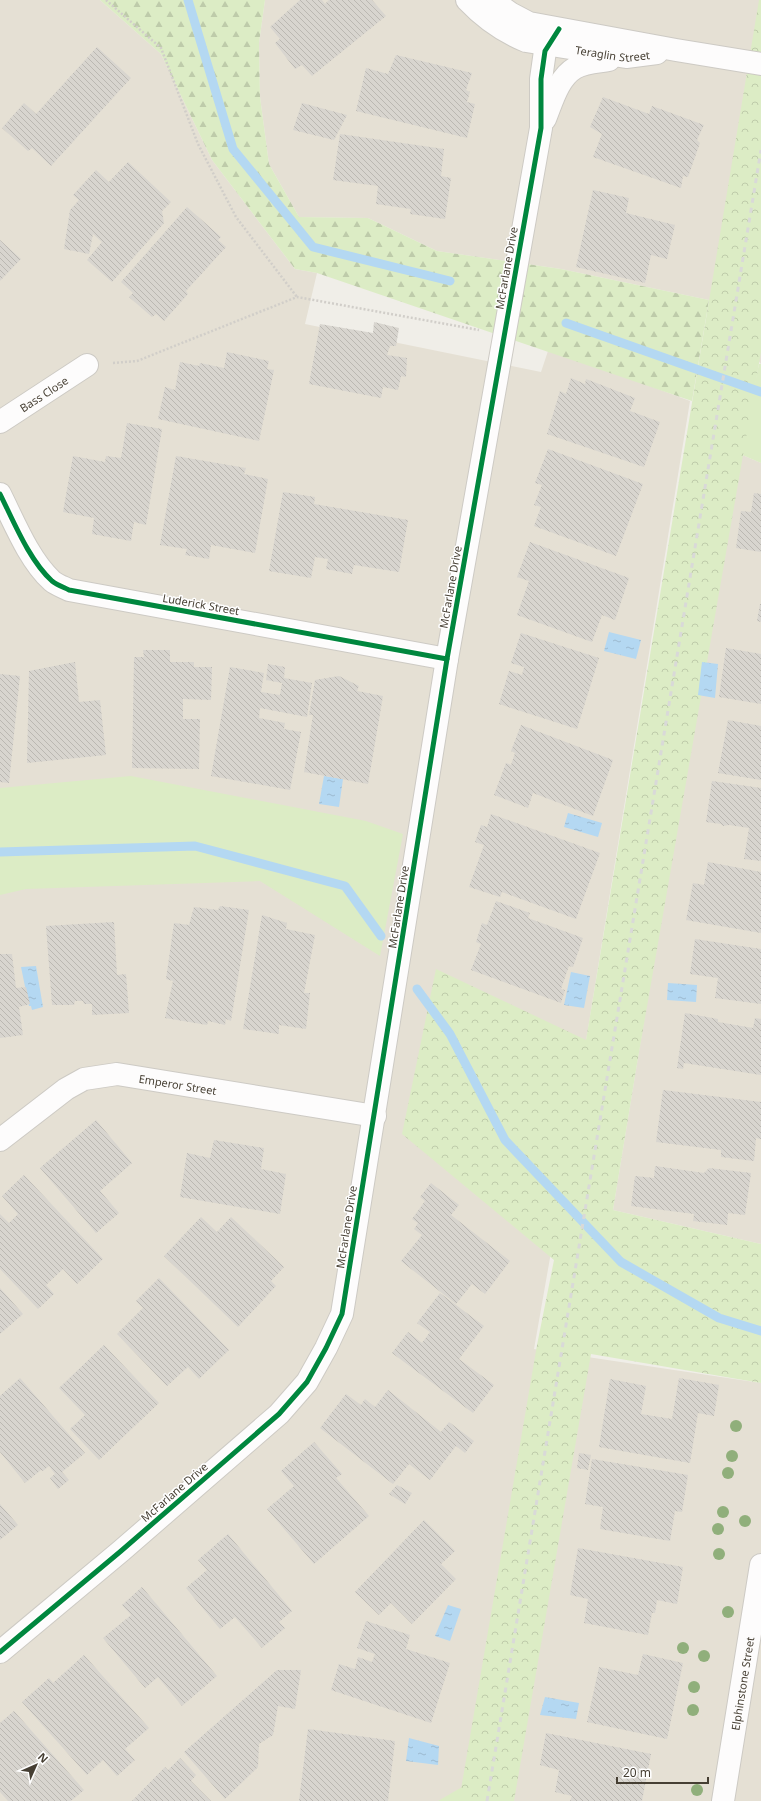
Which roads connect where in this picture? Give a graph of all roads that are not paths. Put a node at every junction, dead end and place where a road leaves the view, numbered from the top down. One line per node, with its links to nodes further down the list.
1 (467, 0): 3 (street)
2 (492, 0): 3 (street)
3 (554, 37): 4 (street, Teraglin Street); 5 (street, Teraglin Street); 7 (street, McFarlane Drive)
4 (676, 50): 5 (street, Teraglin Street); 6 (street, Teraglin Street)
5 (626, 57): 7 (street, McFarlane Drive)
6 (761, 64)
7 (541, 128): 11 (street, McFarlane Drive)
8 (87, 365): 9 (street, Bass Close)
9 (0, 422)
10 (0, 494): 11 (street, Luderick Street)
11 (448, 659): 12 (street, McFarlane Drive)
12 (375, 1116): 13 (street, Emperor Street); 15 (street, McFarlane Drive)
13 (0, 1140)
14 (761, 1571): 16 (street, Elphinstone Street)
15 (0, 1652)
16 (723, 1801)

